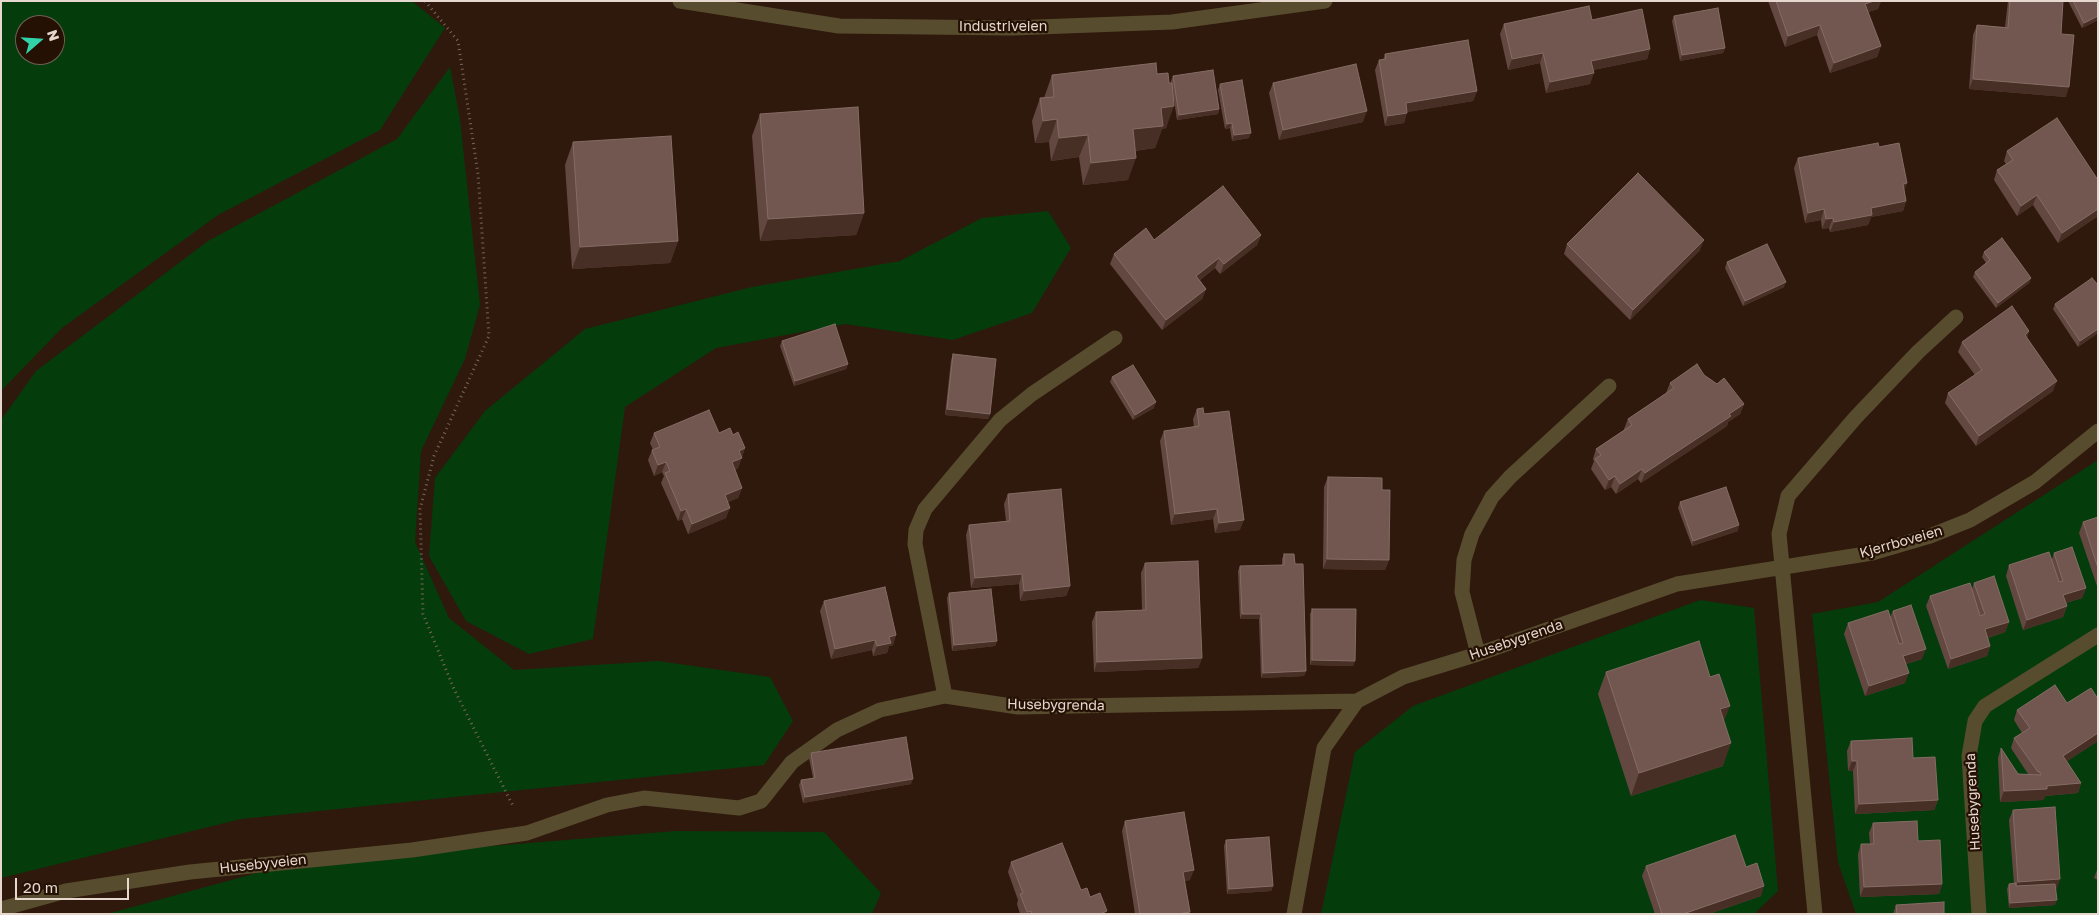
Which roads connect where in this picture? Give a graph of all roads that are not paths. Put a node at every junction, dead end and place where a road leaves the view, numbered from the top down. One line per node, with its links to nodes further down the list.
1 (680, 1): 2 (street, Industriveien)
2 (1326, 1)
3 (1956, 317): 7 (street)
4 (1115, 338): 11 (street)
5 (1609, 386): 10 (street)
6 (2098, 431): 7 (street, Kjerrboveien)
7 (1783, 567): 8 (street, Kjerrboveien); 16 (street)
8 (1677, 584): 10 (street, Husebygrenda)
9 (2098, 635): 17 (street, Husebygrenda)
10 (1478, 654): 12 (street, Husebygrenda)
11 (945, 696): 12 (street, Husebygrenda); 13 (street, Husebygrenda)
12 (1357, 701): 15 (street, Husebygrenda)
13 (527, 833): 14 (street, Husebyveien)
14 (1, 909)
15 (1294, 914)
16 (1815, 914)
17 (1979, 914)

